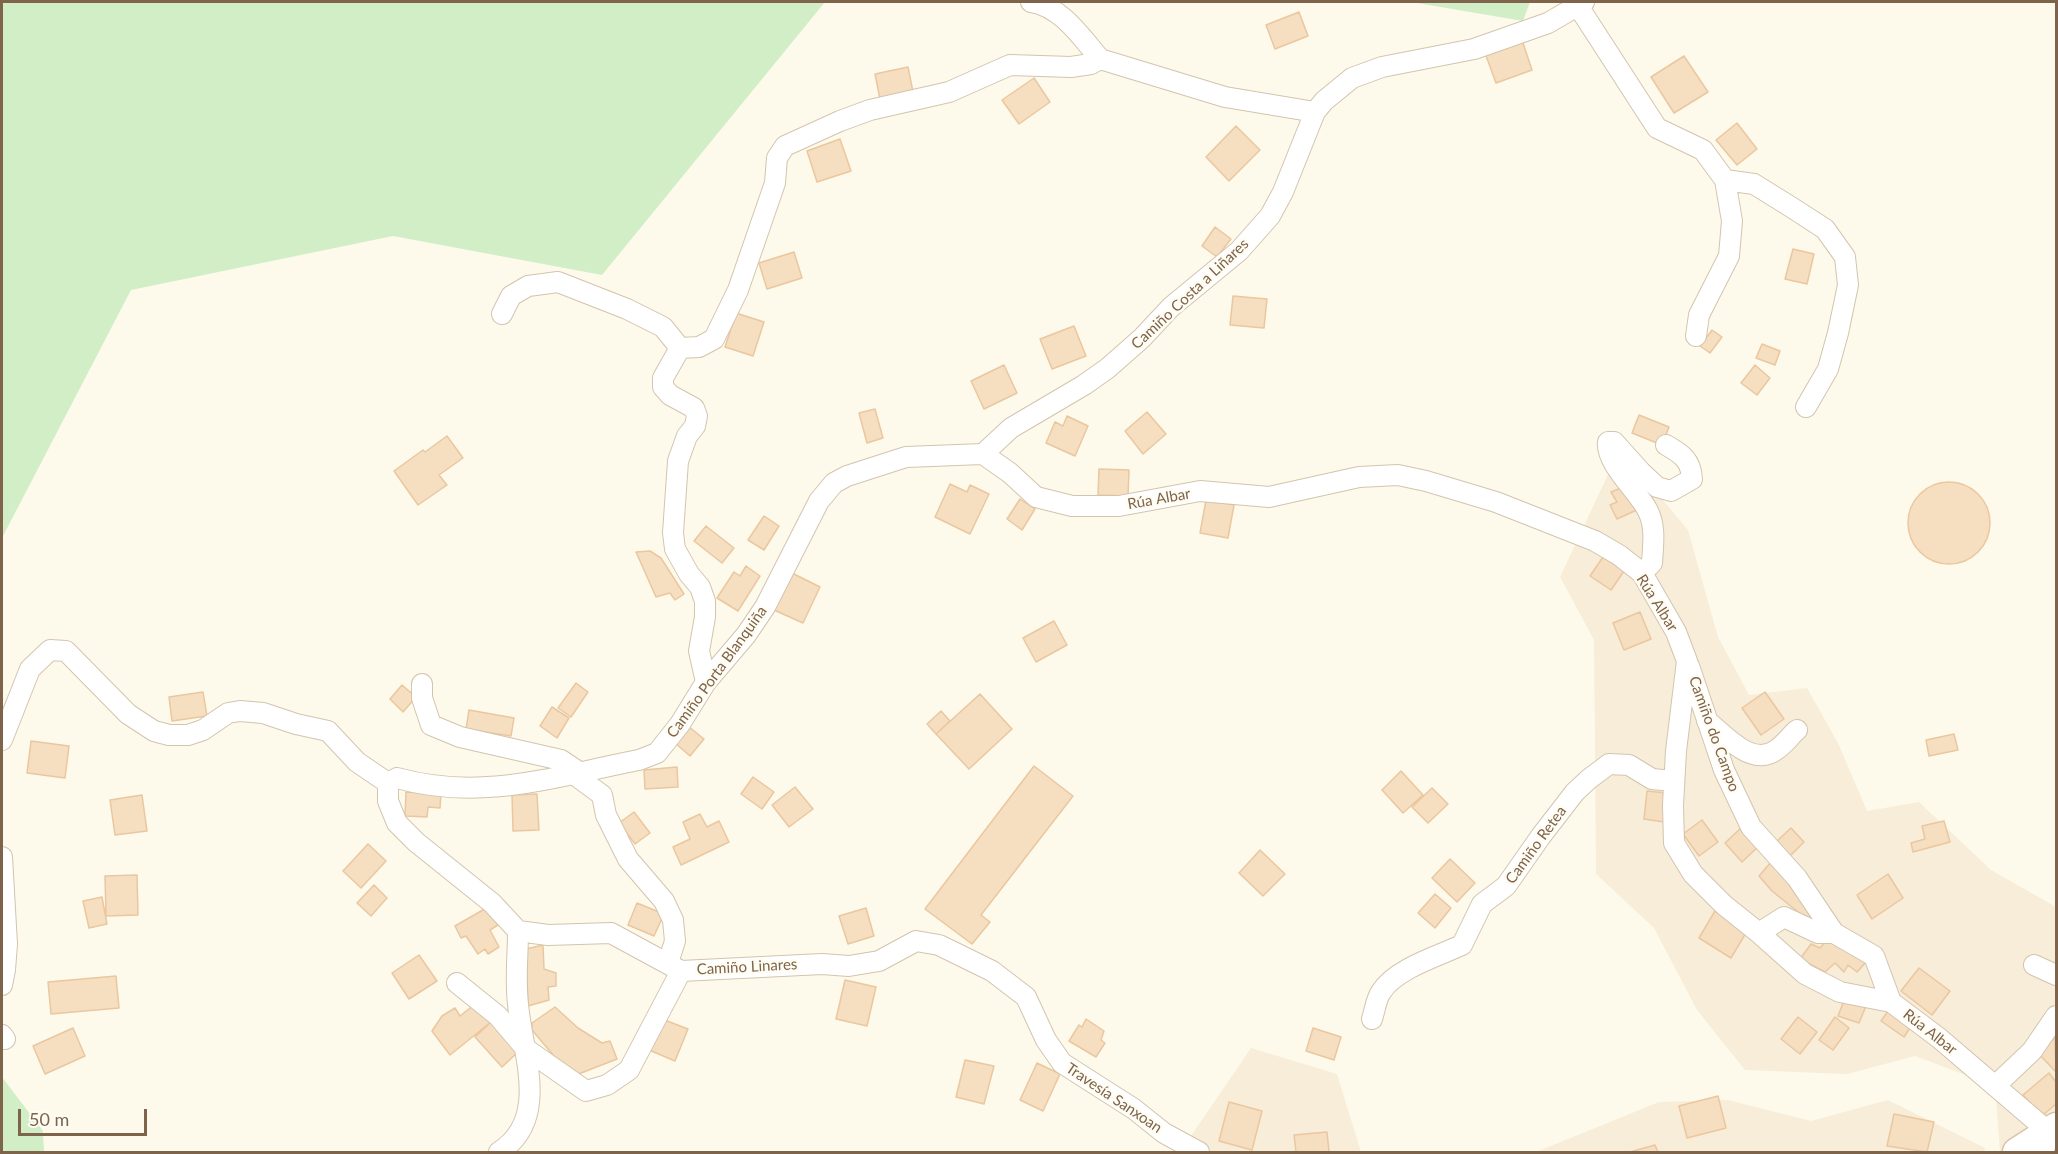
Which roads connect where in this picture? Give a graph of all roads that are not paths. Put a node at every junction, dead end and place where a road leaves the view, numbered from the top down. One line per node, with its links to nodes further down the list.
1 (1031, 2): 5 (street)
2 (1557, 2): 4 (street)
3 (1581, 4): 4 (street, Camiño Costa a Liñares); 7 (street)
4 (1548, 23): 6 (street, Camiño Costa a Liñares)
5 (1100, 59): 6 (street); 10 (street)
6 (1315, 112): 13 (street, Camiño Costa a Liñares)
7 (1725, 180): 9 (street); 11 (street)
8 (502, 314): 10 (street)
9 (1696, 336)
10 (680, 348): 16 (street)
11 (1806, 407)
12 (1666, 445): 14 (street)
13 (983, 454): 14 (street, Rúa Albar); 16 (street, Camiño Porta Blanquiña)
14 (1641, 573): 15 (street, Rúa Albar)
15 (1687, 662): 18 (street, Camiño do Campo); 22 (street, Rúa Albar)
16 (706, 682): 21 (street, Camiño Porta Blanquiña)
17 (422, 684): 21 (street)
18 (1707, 721): 19 (street); 27 (street, Camiño do Campo)
19 (1797, 730)
20 (2, 740): 23 (street)
21 (576, 772): 23 (street, Camiño Porta Blanquiña); 29 (street)
22 (1674, 781): 26 (street, Rúa Albar); 36 (street, Camiño Retea)
23 (388, 783): 25 (street)
24 (2, 857): 32 (street)
25 (518, 931): 29 (street); 37 (street)
26 (1759, 933): 27 (street); 34 (street, Rúa Albar)
27 (1834, 933): 34 (street, Camiño do Campo)
28 (2034, 965): 30 (street)
29 (674, 967): 33 (street, Camiño Linares); 37 (street)
30 (2056, 975)
31 (457, 983): 37 (street)
32 (2, 985)
33 (1026, 997): 41 (street, Travesía Sanxoan)
34 (1891, 1002): 38 (street, Rúa Albar)
35 (2056, 1016): 38 (street)
36 (1372, 1019)
37 (525, 1049): 40 (street)
38 (1995, 1086): 39 (street, Rúa Albar)
39 (2050, 1138): 42 (main road)
40 (499, 1152)
41 (1199, 1152)
42 (2017, 1152)

